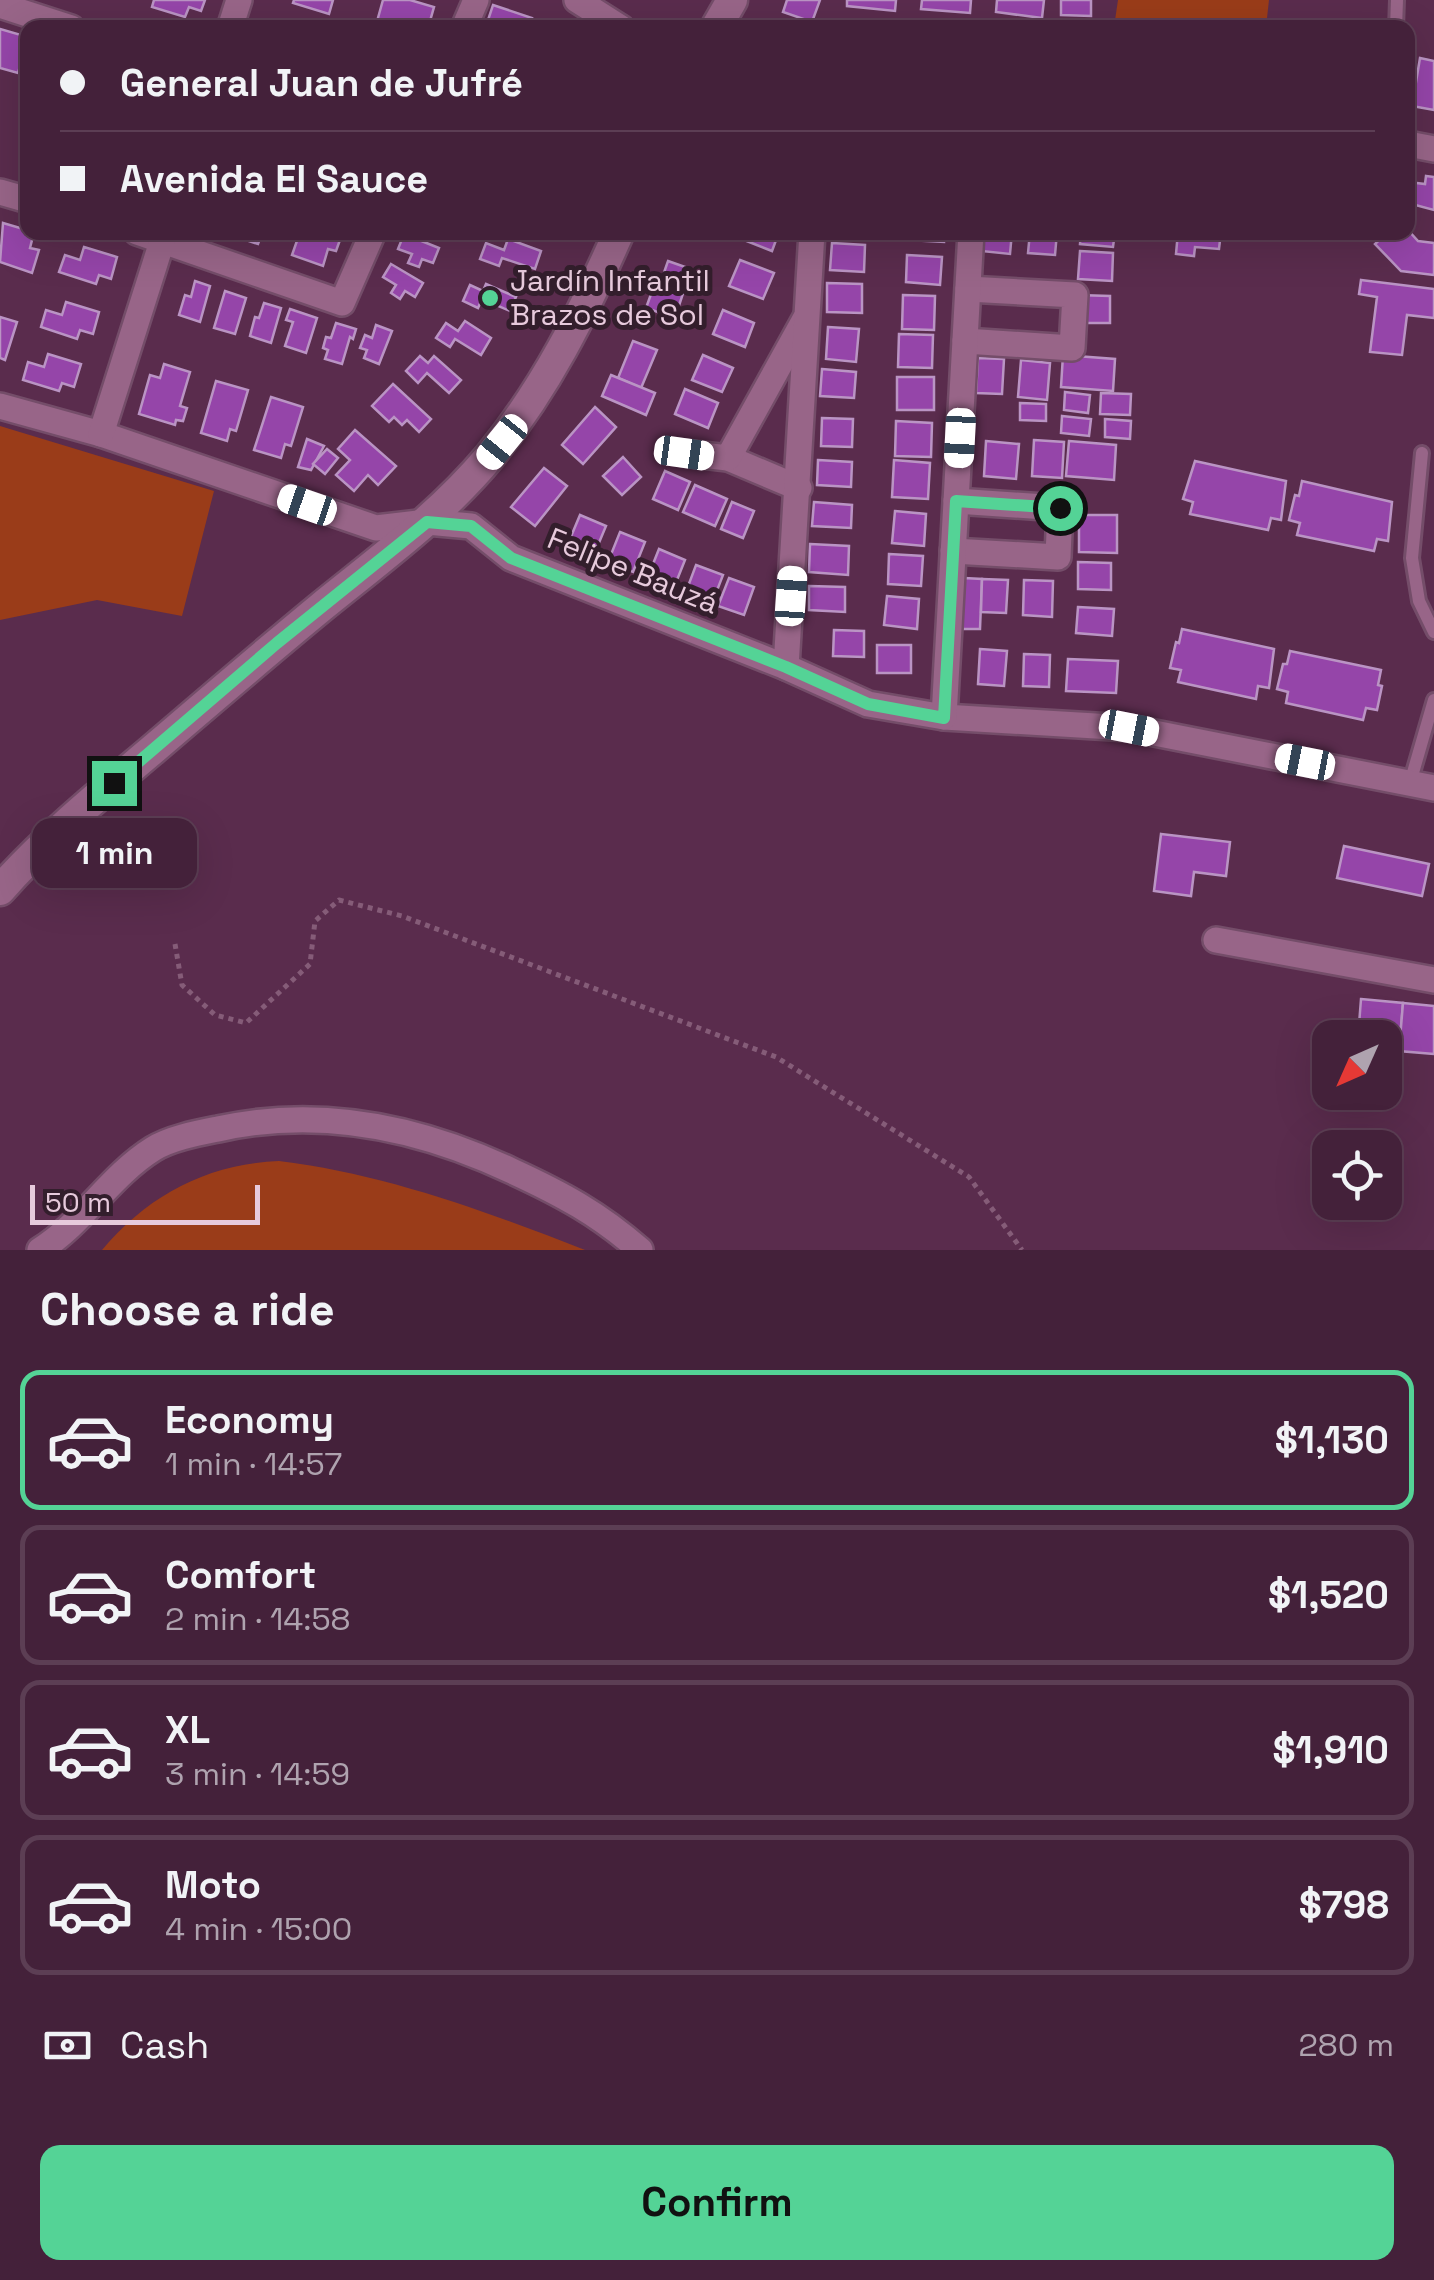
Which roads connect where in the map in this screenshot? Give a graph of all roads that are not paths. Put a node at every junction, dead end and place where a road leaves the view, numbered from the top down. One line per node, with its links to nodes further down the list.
1 (576, 0): 4 (street)
2 (0, 5): 3 (street)
3 (46, 20)
4 (608, 20)
5 (163, 240): 15 (street)
6 (175, 240): 7 (street)
7 (370, 240)
8 (616, 240): 21 (street)
9 (812, 240): 12 (street)
10 (971, 240): 11 (street)
11 (968, 289): 13 (street); 13 (street)
12 (809, 312): 18 (street); 19 (street)
13 (965, 342): 20 (street)
14 (0, 406): 15 (street, Felipe Bauzá)
15 (101, 434): 21 (street, Felipe Bauzá)
16 (684, 453): 18 (street)
17 (1422, 453): 23 (lane)
18 (728, 458): 19 (street)
19 (798, 488): 24 (street)
20 (956, 501): 22 (street); 22 (street)
21 (427, 522): 24 (street, Felipe Bauzá); 28 (street)
22 (953, 551): 26 (street)
23 (1434, 632)
24 (786, 667): 26 (street, Felipe Bauzá)
25 (1434, 700): 27 (lane)
26 (944, 718): 27 (street, Felipe Bauzá)
27 (1422, 786)
28 (0, 890)
29 (1216, 940): 30 (street)
30 (1434, 980)
31 (40, 1250): 32 (street)
32 (640, 1250)

